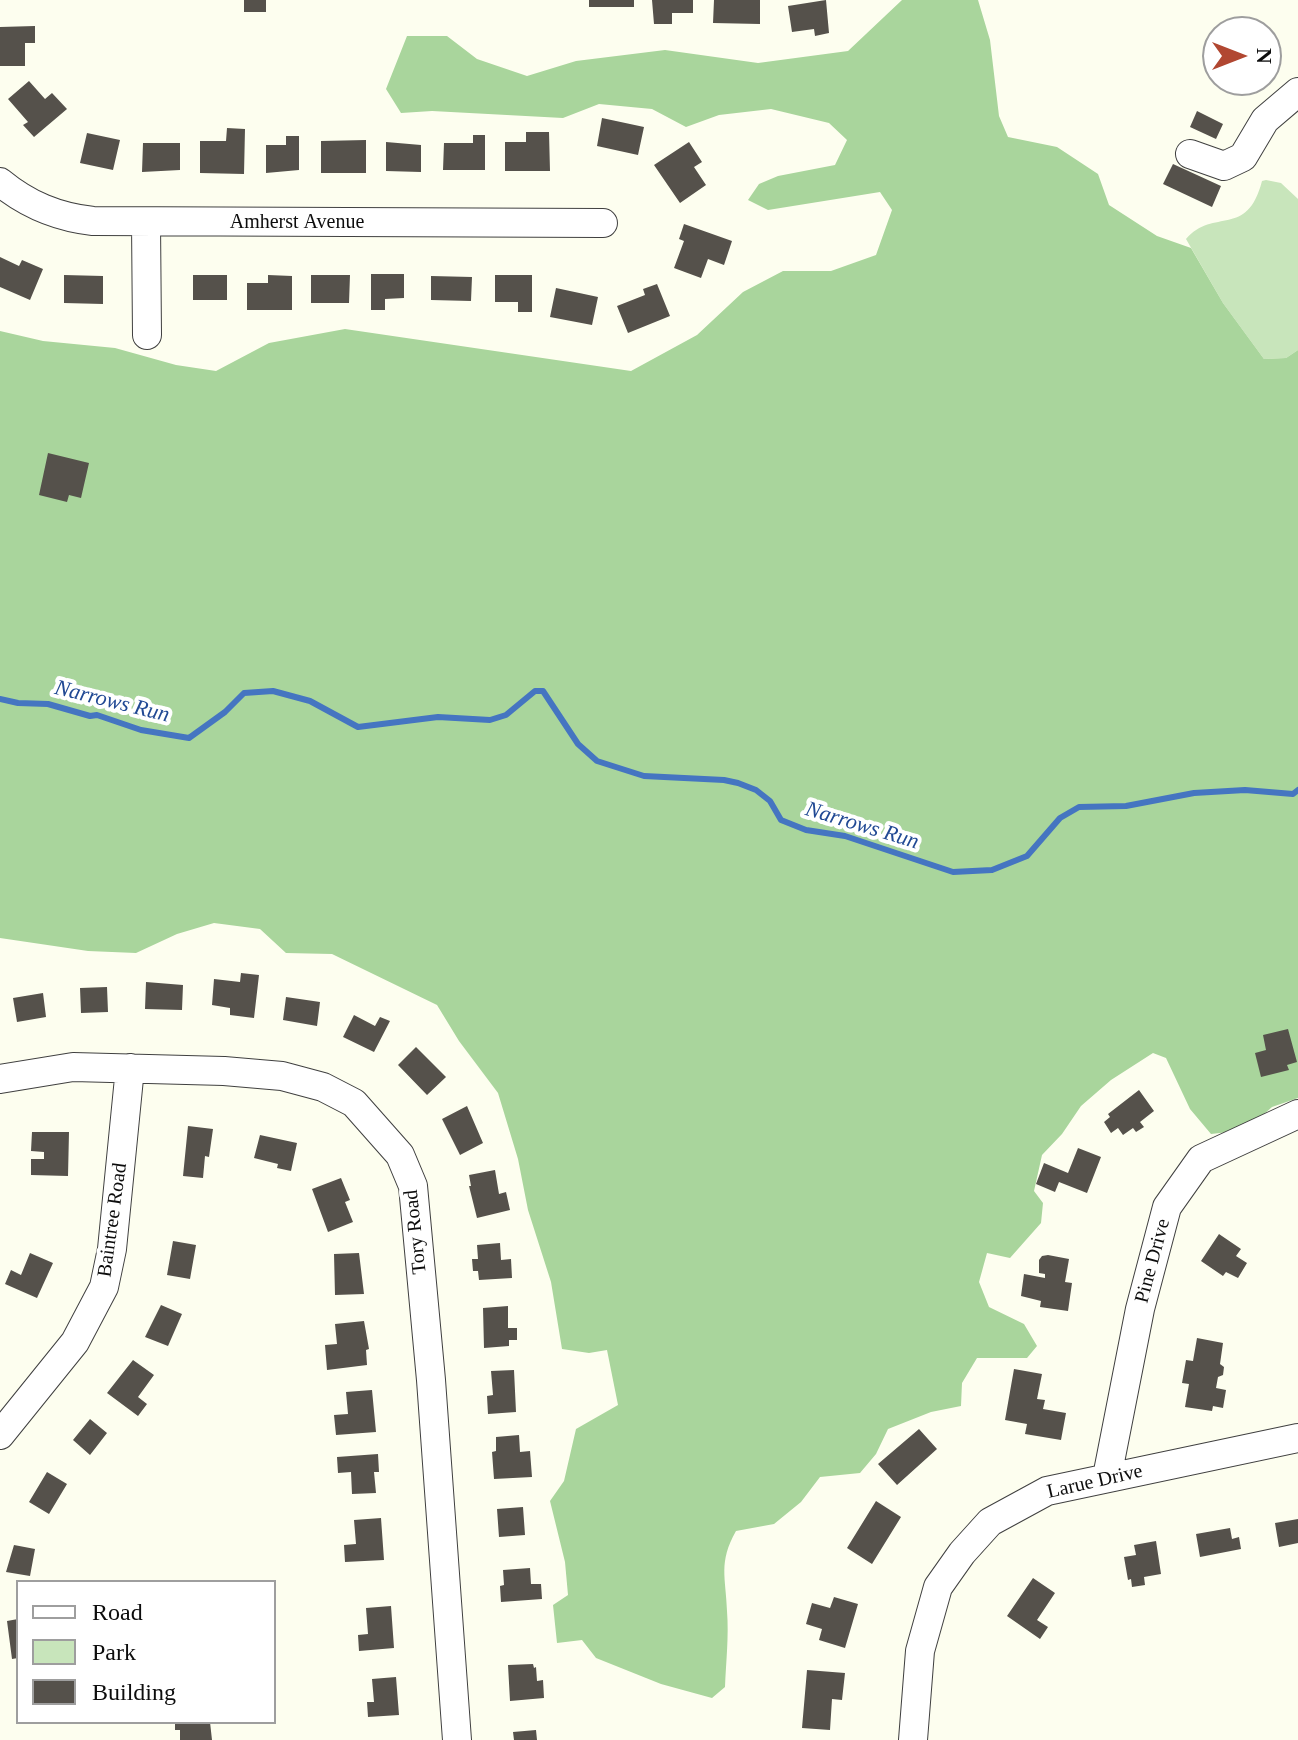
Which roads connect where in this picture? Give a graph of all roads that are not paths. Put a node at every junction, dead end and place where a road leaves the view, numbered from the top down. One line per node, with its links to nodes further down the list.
1 (1298, 92): 2 (street)
2 (1190, 154)
3 (0, 182): 4 (street, Amherst Avenue)
4 (146, 223): 5 (street, Amherst Avenue); 6 (street)
5 (603, 223)
6 (147, 335)
7 (130, 1068): 8 (street, Tory Road); 10 (street, Baintree Road); 13 (street, Tory Road)
8 (0, 1079)
9 (1298, 1114): 12 (street, Pine Drive)
10 (0, 1435)
11 (1298, 1438): 12 (street, Larue Drive)
12 (1107, 1477): 14 (street, Larue Drive)
13 (457, 1740)
14 (913, 1740)

